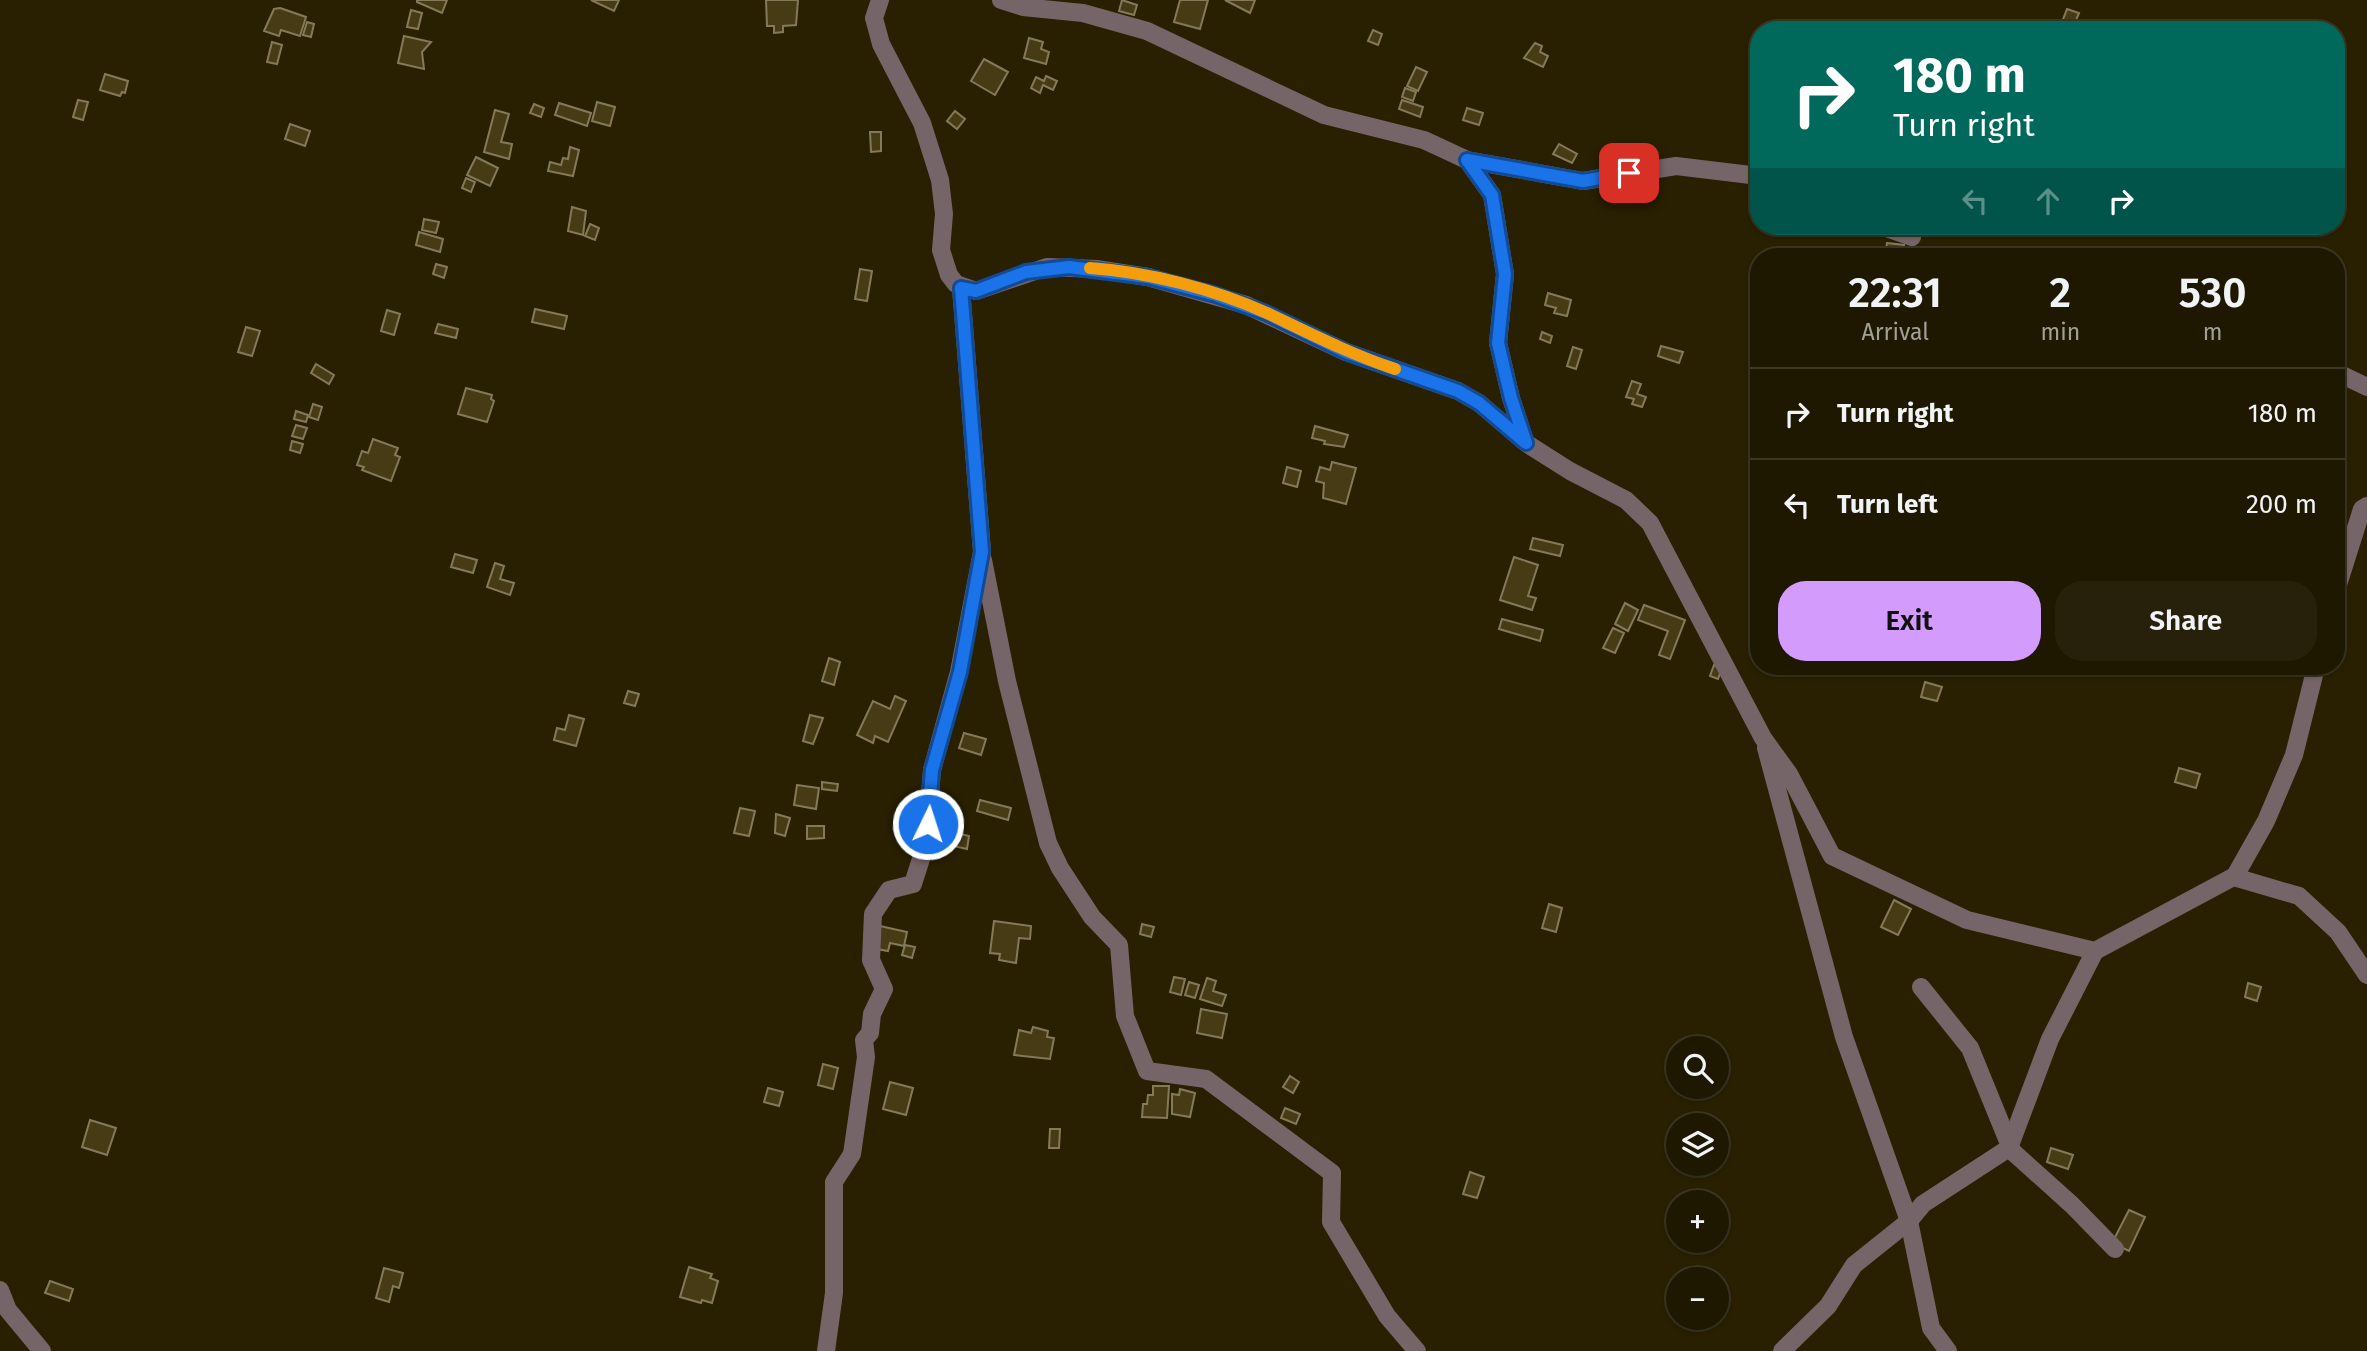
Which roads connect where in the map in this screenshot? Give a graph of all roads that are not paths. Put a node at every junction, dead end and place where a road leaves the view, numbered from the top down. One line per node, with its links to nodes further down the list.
1 (880, 0): 7 (street)
2 (1001, 0): 3 (street)
3 (1467, 160): 4 (street); 10 (street)
4 (1750, 175)
5 (1906, 235): 6 (street)
6 (1912, 237)
7 (961, 288): 10 (street); 12 (street)
8 (2345, 376): 9 (street)
9 (2367, 387)
10 (1526, 443): 15 (street)
11 (2367, 506): 13 (street)
12 (982, 552): 25 (street); 26 (street)
13 (2345, 563)
14 (2314, 675): 16 (street)
15 (1763, 738): 17 (street); 21 (street)
16 (2234, 877): 17 (street); 18 (street)
17 (2095, 951): 20 (street)
18 (2367, 975)
19 (1921, 987): 20 (street)
20 (2010, 1148): 21 (street); 22 (street)
21 (1909, 1222): 27 (street); 28 (street)
22 (2115, 1250)
23 (0, 1290): 24 (street)
24 (42, 1351)
25 (826, 1351)
26 (1417, 1351)
27 (1783, 1351)
28 (1948, 1351)

